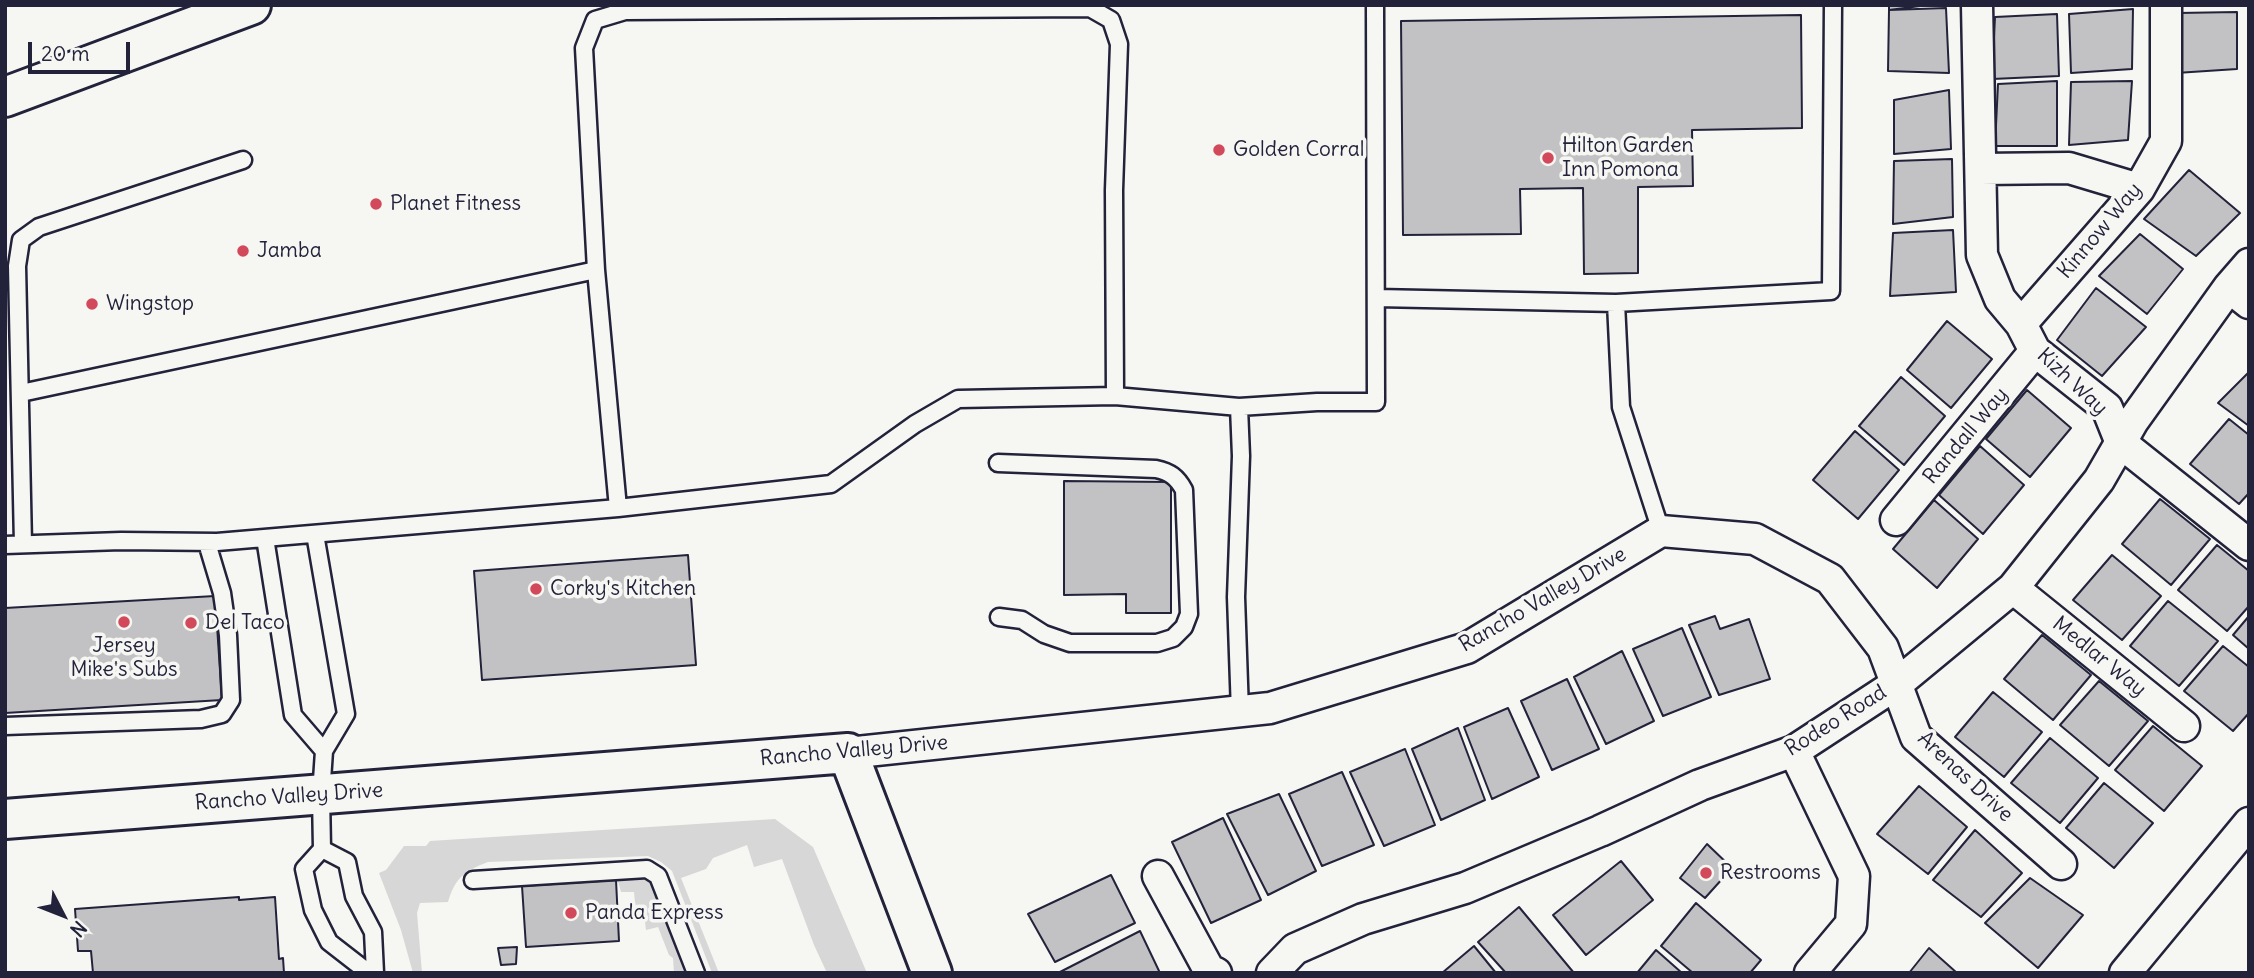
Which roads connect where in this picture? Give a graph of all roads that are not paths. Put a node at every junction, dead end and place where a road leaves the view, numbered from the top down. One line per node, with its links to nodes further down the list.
1 (251, 5): 6 (main road)
2 (1376, 5): 13 (lane)
3 (1833, 5): 14 (lane)
4 (1977, 5): 8 (street, Kizh Way)
5 (2166, 5): 9 (street, Kinnow Way)
6 (5, 97)
7 (243, 160): 17 (lane)
8 (1981, 169): 9 (street); 15 (street, Kizh Way)
9 (2139, 188): 15 (street, Kinnow Way)
10 (2249, 264): 12 (street, Rodeo Road)
11 (596, 270): 17 (lane); 18 (lane); 22 (lane)
12 (2239, 295): 20 (street, Rodeo Road)
13 (1377, 298): 14 (lane); 19 (lane)
14 (1616, 303): 24 (lane)
15 (2021, 324): 16 (street, Kizh Way)
16 (2035, 351): 20 (street, Kizh Way); 23 (street, Randall Way)
17 (21, 393): 28 (lane)
18 (1115, 396): 19 (lane); 22 (lane)
19 (1239, 407): 34 (lane)
20 (2121, 443): 30 (street, Kizh Way); 31 (street, Rodeo Road)
21 (998, 463): 32 (lane)
22 (618, 508): 25 (lane)
23 (1896, 520)
24 (1661, 531): 33 (street, Arenas Drive); 34 (street, Rancho Valley Drive)
25 (315, 534): 26 (lane); 37 (lane)
26 (265, 537): 27 (lane); 37 (lane)
27 (207, 543): 28 (lane); 35 (lane)
28 (23, 544): 29 (lane)
29 (5, 545)
30 (2249, 545)
31 (2013, 588): 33 (street, Rodeo Road); 36 (street, Medlar Way)
32 (999, 617)
33 (1898, 682): 38 (street, Rodeo Road); 44 (street, Arenas Drive)
34 (1240, 712): 39 (street, Rancho Valley Drive)
35 (5, 726)
36 (2184, 726)
37 (324, 751): 40 (lane)
38 (1794, 751): 52 (street, Rodeo Road); 53 (street)
39 (848, 753): 40 (main road, Rancho Valley Drive); 50 (main road)
40 (321, 795): 41 (main road, Rancho Valley Drive); 43 (lane)
41 (5, 820)
42 (2249, 823): 54 (street)
43 (322, 849): 47 (lane); 48 (lane)
44 (2061, 864)
45 (1158, 876): 51 (street)
46 (473, 880): 49 (lane)
47 (369, 973)
48 (376, 973)
49 (696, 973)
50 (932, 973)
51 (1216, 973)
52 (1272, 973)
53 (1810, 973)
54 (2125, 973)

